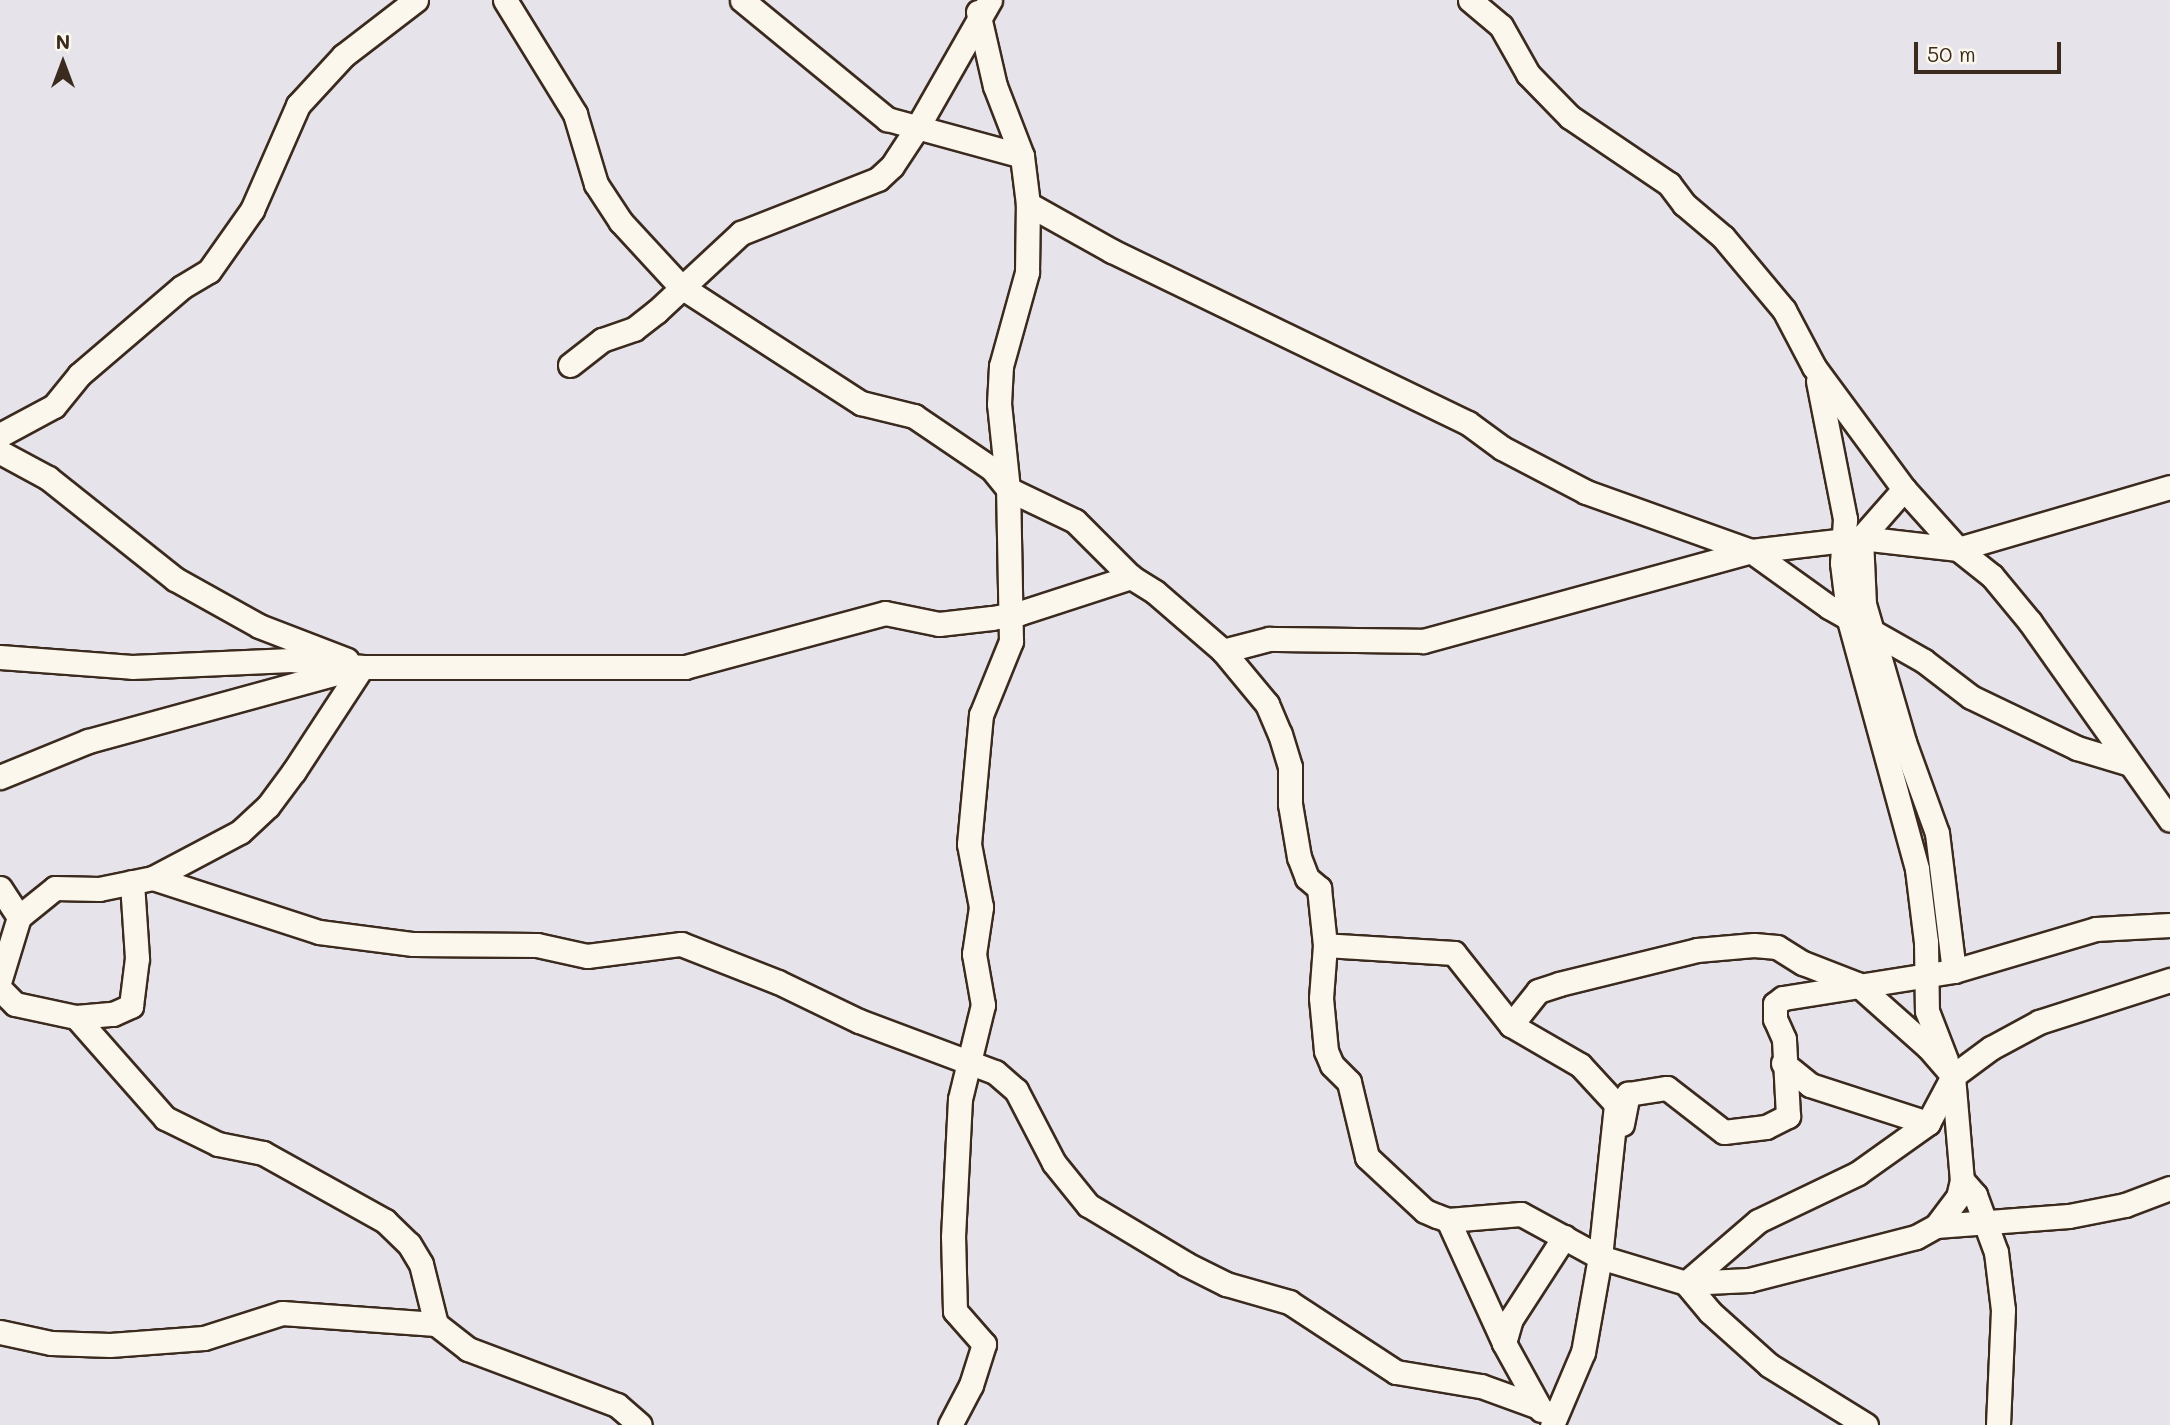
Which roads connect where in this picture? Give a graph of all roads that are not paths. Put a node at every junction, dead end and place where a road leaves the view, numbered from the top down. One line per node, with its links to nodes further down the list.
1 (415, 0): 12 (street)
2 (505, 0): 9 (street)
3 (742, 0): 6 (street)
4 (1470, 0): 11 (street)
5 (981, 6): 6 (street); 7 (street)
6 (917, 128): 7 (street); 9 (street)
7 (1022, 156): 8 (street)
8 (1028, 204): 15 (street); 19 (street)
9 (680, 286): 10 (street); 15 (street)
10 (570, 365)
11 (1814, 367): 16 (street); 17 (street)
12 (0, 435)
13 (0, 452): 25 (street)
14 (2170, 487): 18 (street)
15 (1008, 488): 20 (street); 21 (street)
16 (1904, 489): 17 (street); 18 (street)
17 (1852, 539): 18 (street); 19 (street); 22 (street)
18 (1958, 549): 26 (street)
19 (1752, 551): 22 (street); 23 (street)
20 (1131, 577): 21 (street); 23 (street)
21 (1007, 615): 25 (street); 42 (street)
22 (1860, 624): 26 (street); 34 (street); 35 (street)
23 (1223, 651): 33 (street)
24 (0, 657): 25 (street)
25 (362, 667): 27 (street); 29 (street)
26 (2127, 763): 28 (street)
27 (0, 777)
28 (2170, 820)
29 (142, 880): 31 (street); 40 (street); 42 (street)
30 (0, 888): 31 (street)
31 (19, 917): 36 (street)
32 (2170, 925): 34 (street)
33 (1325, 945): 41 (street); 49 (street)
34 (1954, 971): 35 (street)
35 (1923, 975): 38 (street); 44 (street)
36 (0, 979)
37 (2170, 980): 44 (street)
38 (1857, 984): 41 (street); 43 (street); 44 (street)
39 (0, 989): 40 (street)
40 (76, 1017): 55 (street)
41 (1511, 1025): 46 (street)
42 (972, 1060): 58 (street); 60 (street)
43 (1783, 1063): 45 (street); 46 (street)
44 (1952, 1076): 45 (street); 47 (street)
45 (1928, 1123): 54 (street)
46 (1614, 1143): 53 (street)
47 (1962, 1180): 50 (street); 51 (street)
48 (2170, 1188): 50 (street)
49 (1448, 1220): 52 (street); 57 (street)
50 (1987, 1223): 51 (street); 62 (street)
51 (1936, 1226): 54 (street)
52 (1564, 1237): 53 (street); 57 (street)
53 (1600, 1257): 54 (street); 58 (street)
54 (1686, 1283): 61 (street)
55 (436, 1324): 56 (street); 59 (street)
56 (0, 1332)
57 (1504, 1343): 58 (street)
58 (1547, 1419)
59 (640, 1425)
60 (950, 1425)
61 (1866, 1425)
62 (1998, 1425)

